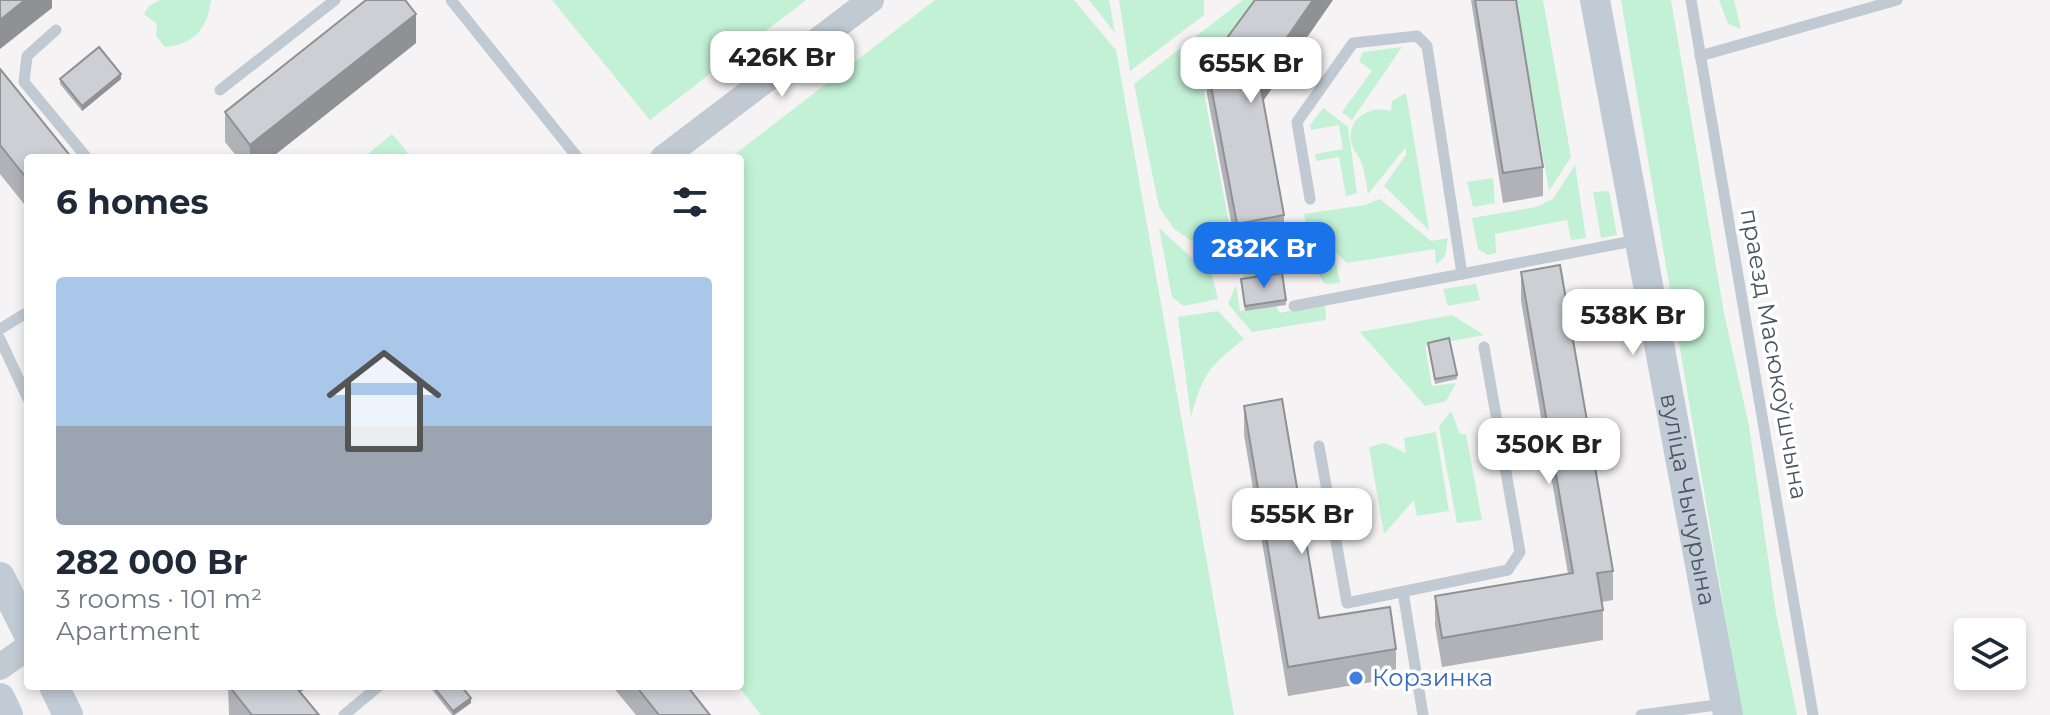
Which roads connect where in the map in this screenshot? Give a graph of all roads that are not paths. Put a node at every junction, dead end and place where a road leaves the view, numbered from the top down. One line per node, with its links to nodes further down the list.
1 (451, 0): 11 (lane)
2 (871, 0): 12 (street)
3 (1595, 0): 14 (main road, вуліца Чычурына)
4 (1691, 0): 8 (lane, праезд Масюкоўшчына)
5 (1897, 0): 8 (lane)
6 (332, 1): 9 (lane)
7 (56, 30): 10 (lane)
8 (1700, 56): 37 (lane, праезд Масюкоўшчына)
9 (220, 90)
10 (84, 154)
11 (575, 154)
12 (668, 154)
13 (1310, 199): 15 (lane)
14 (1638, 240): 15 (lane); 31 (main road, вуліца Чычурына)
15 (1462, 274): 16 (lane)
16 (1294, 306)
17 (24, 314): 18 (lane)
18 (0, 329)
19 (0, 339): 21 (lane)
20 (1484, 347): 24 (lane)
21 (24, 390)
22 (1319, 446): 24 (lane)
23 (0, 577): 25 (main road)
24 (1403, 592): 35 (lane)
25 (24, 625)
26 (24, 650): 27 (street)
27 (0, 667)
28 (56, 690): 33 (main road)
29 (374, 690): 34 (lane)
30 (0, 698): 32 (main road)
31 (1727, 709): 36 (lane)
32 (8, 715)
33 (68, 715)
34 (344, 715)
35 (1423, 715)
36 (1641, 715)
37 (1813, 715)

